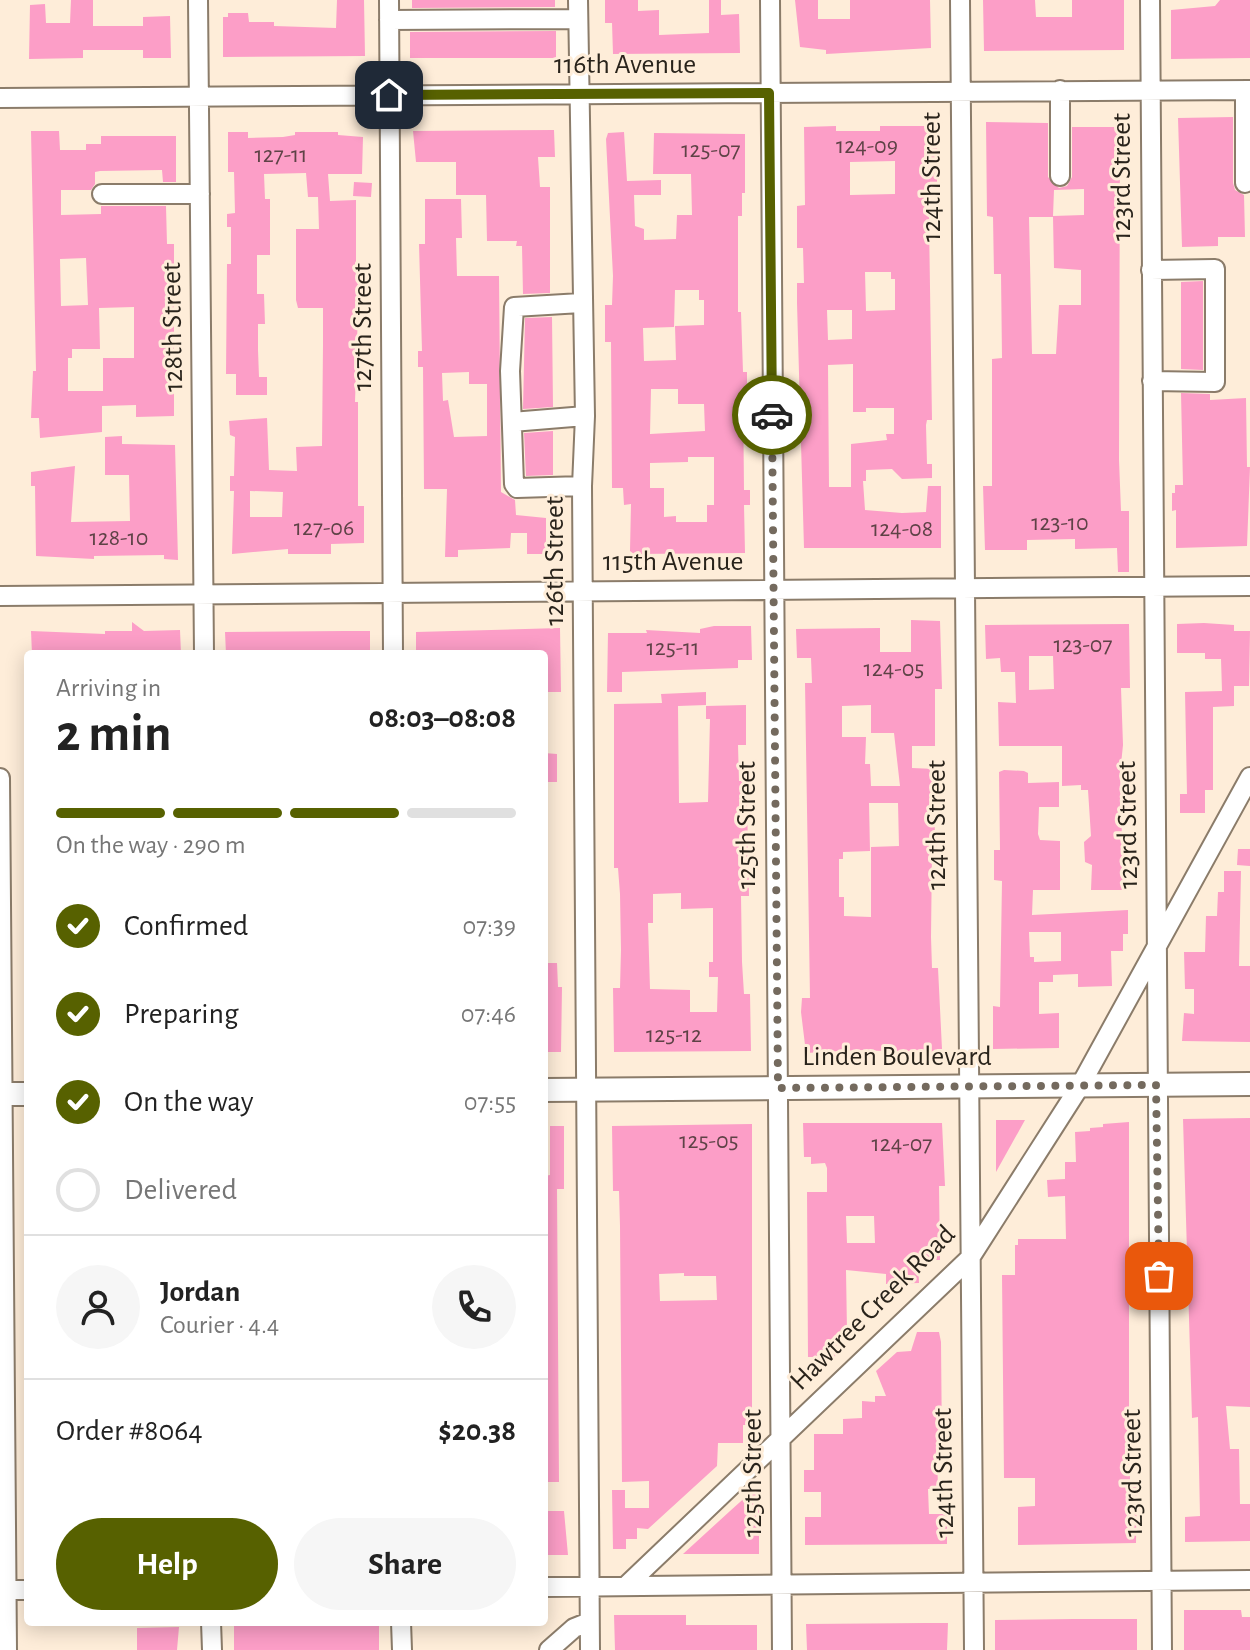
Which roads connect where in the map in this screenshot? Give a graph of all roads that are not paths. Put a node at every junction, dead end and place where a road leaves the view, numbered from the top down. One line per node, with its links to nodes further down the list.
1 (198, 0): 15 (street, 128th Street)
2 (389, 0): 7 (street, 127th Street)
3 (770, 0): 12 (street, 125th Street)
4 (960, 0): 11 (street, 124th Street)
5 (1150, 0): 9 (street, 123rd Street)
6 (578, 10): 7 (street); 13 (street, 126th Street)
7 (389, 20): 14 (street, 127th Street)
8 (1060, 90): 9 (street, 116th Avenue); 11 (street, 116th Avenue); 17 (street)
9 (1150, 90): 10 (street, 116th Avenue); 21 (street, 123rd Street)
10 (1247, 90): 18 (street)
11 (960, 91): 12 (street, 116th Avenue); 29 (street, 124th Street)
12 (769, 93): 13 (street, 116th Avenue); 30 (street, 125th Street)
13 (579, 94): 14 (street, 116th Avenue); 22 (street, 126th Street)
14 (389, 95): 15 (street, 116th Avenue); 32 (street, 127th Street)
15 (199, 97): 16 (street, 116th Avenue); 20 (street, 128th Street)
16 (0, 98)
17 (1060, 176)
18 (1245, 183)
19 (102, 194): 20 (street)
20 (200, 194): 33 (street, 128th Street)
21 (1151, 270): 23 (street, 123rd Street); 23 (street)
22 (581, 303): 24 (street, 126th Street); 25 (street)
23 (1152, 381): 27 (street, 123rd Street)
24 (585, 416): 25 (street); 26 (street, 126th Street)
25 (512, 422): 26 (street)
26 (582, 486): 31 (street, 126th Street)
27 (1153, 586): 28 (street, 115th Avenue); 29 (street, 115th Avenue); 39 (street, 123rd Street)
28 (1250, 586)
29 (963, 588): 30 (street, 115th Avenue); 43 (street, 124th Street)
30 (773, 589): 31 (street, 115th Avenue); 44 (street, 125th Street)
31 (583, 591): 32 (street, 115th Avenue); 46 (street, 126th Street)
32 (393, 592): 33 (street, 115th Avenue); 36 (street, 127th Street)
33 (203, 594): 34 (street, 115th Avenue); 35 (street, 128th Street)
34 (0, 596)
35 (204, 650)
36 (393, 650)
37 (1250, 777): 39 (street, Hawtree Creek Road)
38 (0, 778): 47 (street)
39 (1158, 948): 41 (street, 123rd Street); 42 (street, Hawtree Creek Road)
40 (1250, 1084): 41 (main road, Linden Boulevard)
41 (1156, 1085): 42 (main road, Linden Boulevard); 52 (street, 123rd Street)
42 (1080, 1086): 43 (main road, Linden Boulevard); 49 (street, Hawtree Creek Road)
43 (967, 1087): 44 (main road, Linden Boulevard); 49 (street, 124th Street)
44 (778, 1088): 46 (main road, Linden Boulevard); 50 (street, 125th Street)
45 (548, 1090): 46 (main road, Linden Boulevard)
46 (587, 1090): 57 (street, 126th Street)
47 (1, 1094): 48 (main road); 58 (street)
48 (24, 1094)
49 (970, 1258): 50 (street, Hawtree Creek Road); 53 (street, 124th Street)
50 (780, 1439): 54 (street, Hawtree Creek Road); 55 (street, 125th Street)
51 (1250, 1580): 52 (street)
52 (1162, 1581): 53 (street); 70 (street, 123rd Street)
53 (973, 1583): 55 (street); 69 (street, 124th Street)
54 (626, 1586): 55 (street); 57 (street)
55 (782, 1586): 68 (street, 125th Street)
56 (548, 1587): 57 (street)
57 (589, 1587): 60 (street, 126th Street)
58 (3, 1590): 59 (street); 63 (street)
59 (24, 1590)
60 (589, 1622): 66 (street); 67 (street, 126th Street)
61 (211, 1626): 64 (street)
62 (401, 1626): 65 (street)
63 (7, 1650)
64 (212, 1650)
65 (402, 1650)
66 (549, 1650)
67 (590, 1650)
68 (782, 1650)
69 (974, 1650)
70 (1162, 1650)

